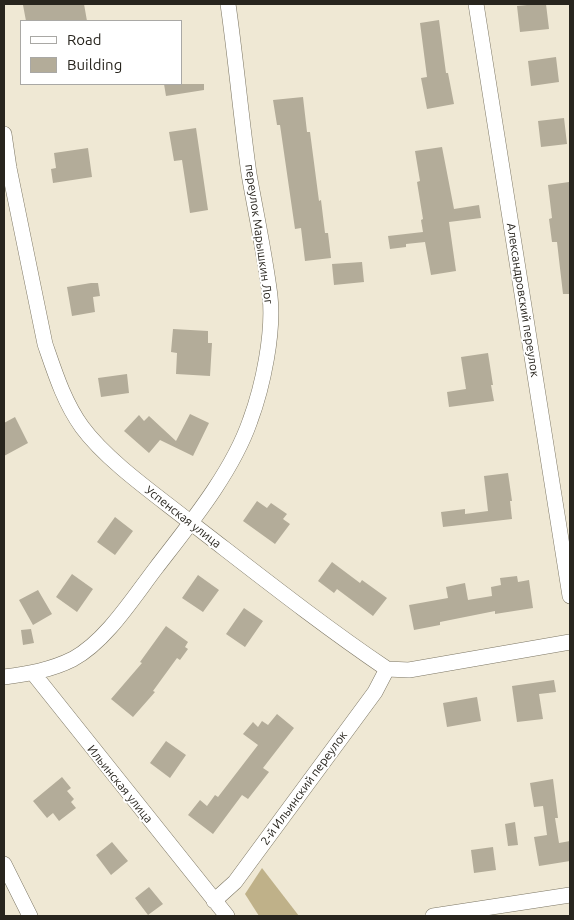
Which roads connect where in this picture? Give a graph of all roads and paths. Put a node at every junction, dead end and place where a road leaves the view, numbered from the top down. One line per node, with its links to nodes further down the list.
1 (228, 4): 4 (street, переулок Марышкин Лог)
2 (476, 4): 5 (street, Александровский переулок)
3 (4, 134): 4 (street, Успенская улица)
4 (190, 522): 7 (street, Успенская улица); 8 (street, переулок Марышкин Лог)
5 (570, 596)
6 (570, 642): 7 (street)
7 (387, 669): 12 (street, 2-й Ильинский переулок)
8 (33, 673): 9 (street); 12 (street, Ильинская улица)
9 (4, 677)
10 (4, 864): 13 (street)
11 (570, 895): 15 (street)
12 (214, 900): 14 (street, Ильинская улица)
13 (30, 916)
14 (227, 916)
15 (433, 916)

